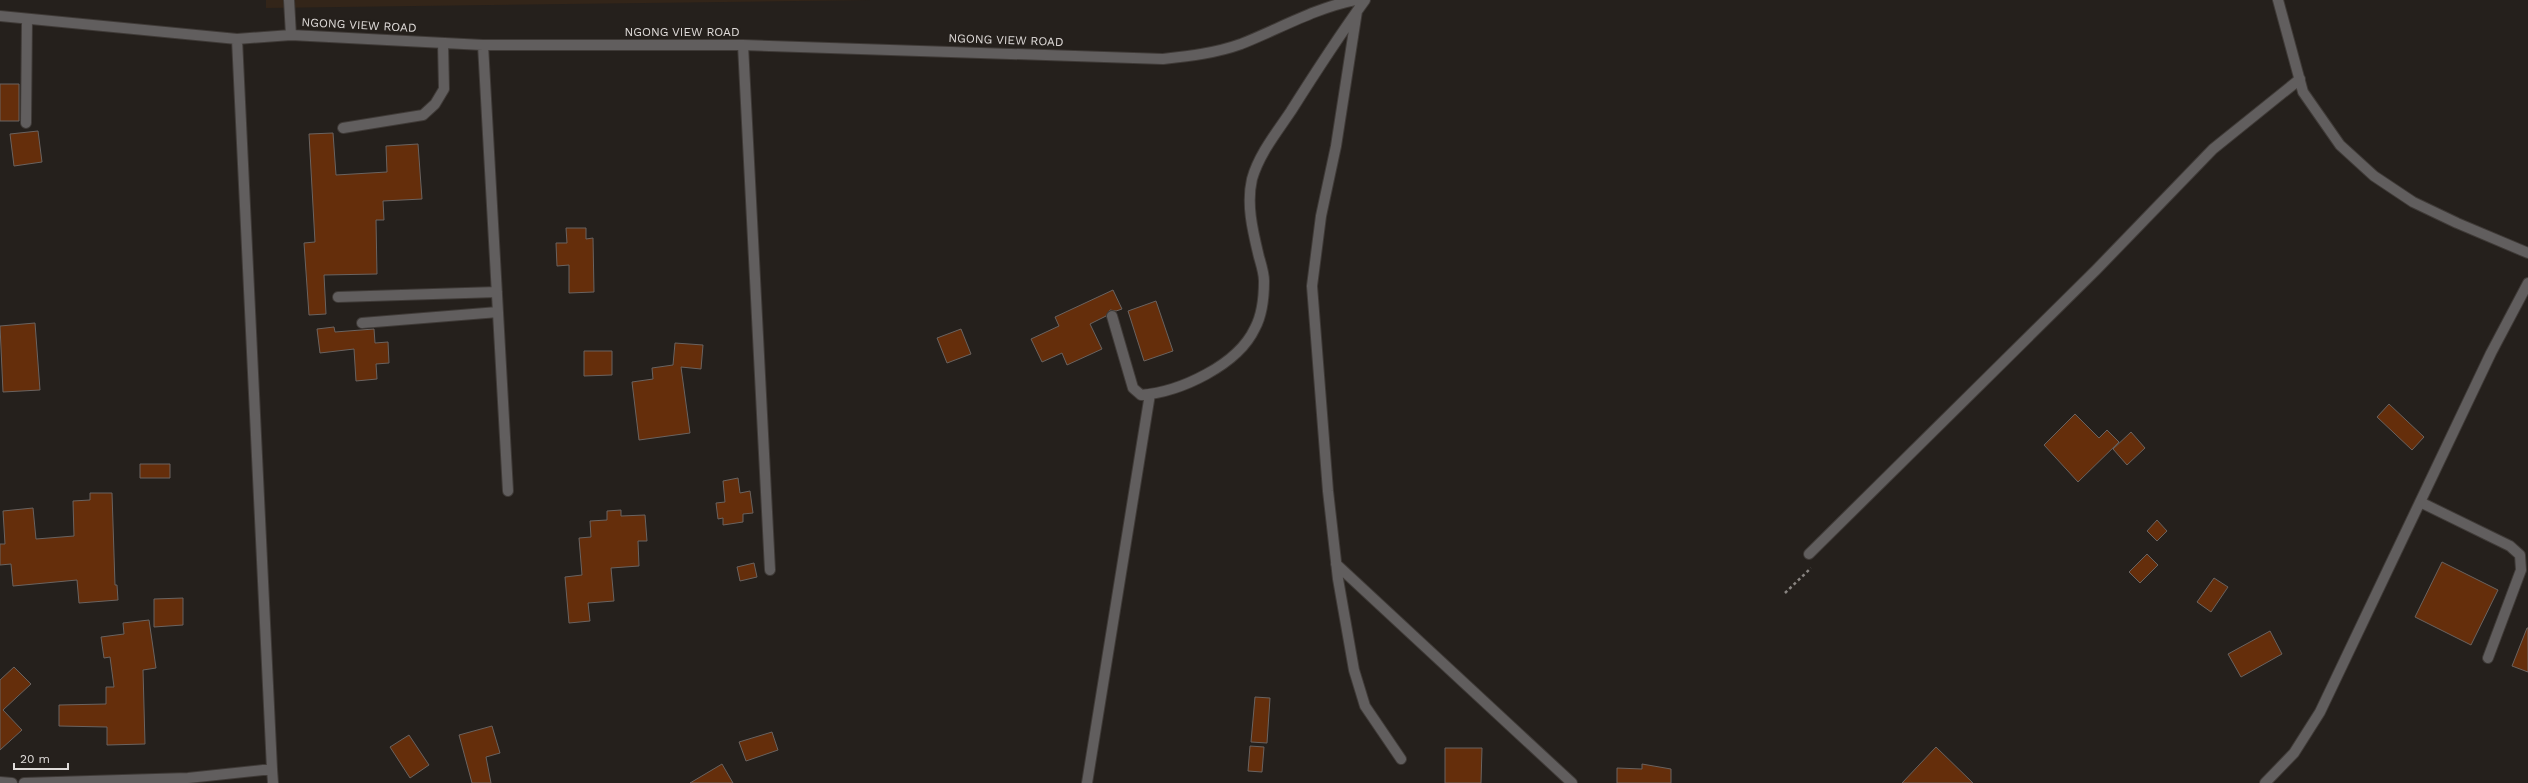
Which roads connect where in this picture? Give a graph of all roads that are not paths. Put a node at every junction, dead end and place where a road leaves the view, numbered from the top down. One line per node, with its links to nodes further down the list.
1 (289, 0): 8 (street)
2 (1355, 0): 12 (street, NGONG VIEW ROAD)
3 (1365, 0): 5 (street)
4 (2278, 0): 13 (street)
5 (1357, 11): 23 (street); 27 (street)
6 (0, 16): 7 (street, NGONG VIEW ROAD)
7 (27, 19): 9 (street, NGONG VIEW ROAD); 14 (street)
8 (291, 35): 9 (street, NGONG VIEW ROAD); 10 (street, NGONG VIEW ROAD)
9 (237, 40): 31 (street)
10 (443, 43): 11 (street, NGONG VIEW ROAD); 15 (street)
11 (483, 45): 12 (street, NGONG VIEW ROAD); 18 (street)
12 (742, 45): 28 (street)
13 (2300, 79): 16 (street); 26 (street)
14 (26, 123)
15 (343, 128)
16 (2528, 253)
17 (2528, 283): 25 (street)
18 (497, 292): 19 (street); 20 (street)
19 (338, 297)
20 (498, 312): 22 (street); 24 (street)
21 (1112, 316): 23 (street)
22 (362, 323)
23 (1150, 394): 36 (street)
24 (508, 491)
25 (2420, 502): 29 (street); 38 (street)
26 (1809, 554)
27 (1336, 564): 30 (street); 37 (street)
28 (770, 570)
29 (2488, 658)
30 (1401, 759)
31 (272, 769): 34 (street); 35 (street)
32 (0, 782): 33 (street)
33 (12, 783)
34 (24, 783)
35 (273, 783)
36 (1087, 783)
37 (1572, 783)
38 (2265, 783)

